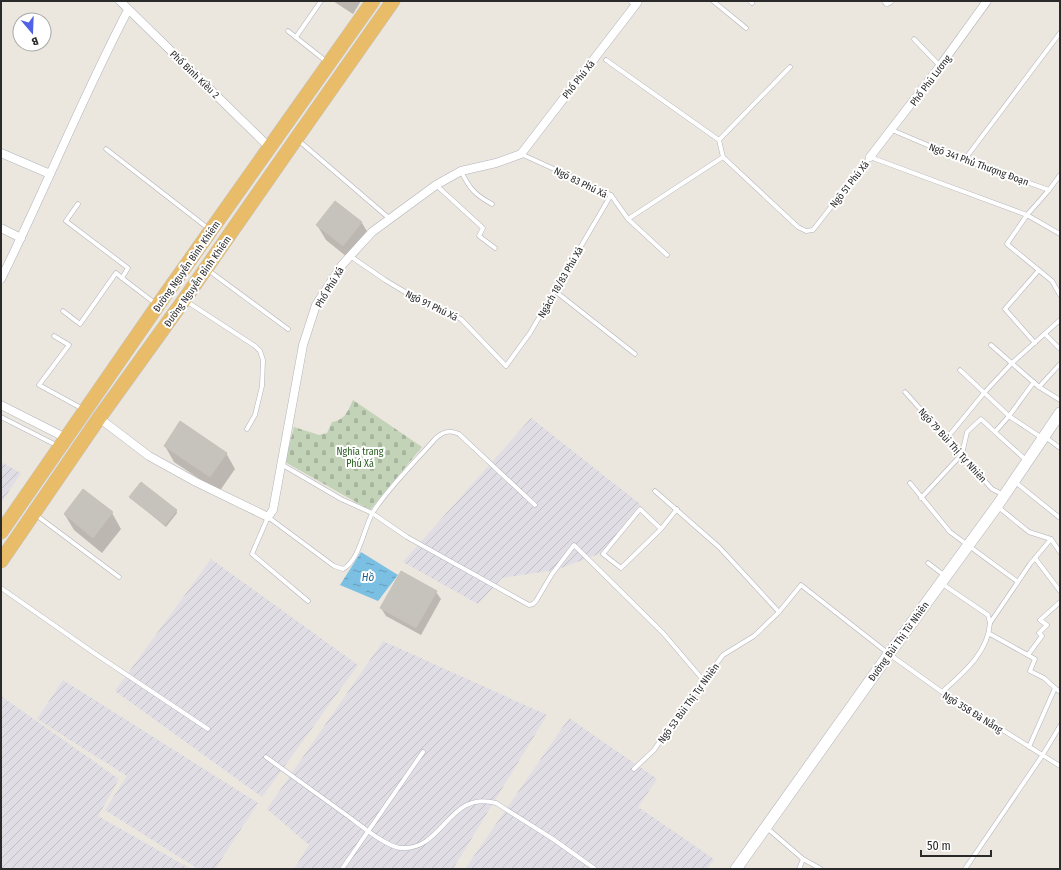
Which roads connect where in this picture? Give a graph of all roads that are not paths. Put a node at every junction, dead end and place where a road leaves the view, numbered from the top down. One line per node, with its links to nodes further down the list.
1 (321, 1): 11 (lane)
2 (373, 1): 14 (highway, Đường Nguyễn Bình Khiêm)
3 (393, 1): 18 (highway, Đường Nguyễn Bỉnh Khiêm)
4 (713, 1): 8 (lane)
5 (988, 1): 15 (street, Phố Phú Lương)
6 (637, 2): 23 (street, Phố Phú Xá)
7 (125, 4): 20 (street, Phố Bình Kiều 2); 28 (street)
8 (746, 28)
9 (288, 31): 11 (lane)
10 (1060, 33): 26 (lane)
11 (296, 37): 14 (lane)
12 (914, 39): 15 (lane)
13 (606, 60): 19 (lane)
14 (328, 64): 20 (highway, Đường Nguyễn Bình Khiêm)
15 (940, 66): 17 (street, Phố Phú Lương)
16 (790, 67): 19 (lane)
17 (892, 130): 24 (street, Phố Phú Lương); 26 (lane, Ngõ 341 Phủ Thượng Đoạn)
18 (296, 139): 36 (lane); 45 (highway, Đường Nguyễn Bỉnh Khiêm)
19 (719, 140): 25 (lane)
20 (270, 147): 39 (highway, Đường Nguyễn Bình Khiêm)
21 (106, 149): 39 (lane)
22 (1, 153): 28 (street)
23 (521, 154): 27 (street, Phố Phú Xá); 32 (lane, Ngõ 83 Phú Xá)
24 (870, 157): 25 (lane, Ngõ 51 Phú Xá); 35 (lane, Ngõ 51 Phú Xá)
25 (723, 158): 37 (lane)
26 (965, 159): 31 (lane, Ngõ 341 Phủ Thượng Đoạn)
27 (461, 171): 30 (street, Phố Phú Xá); 34 (lane)
28 (50, 174): 41 (street)
29 (1060, 175): 31 (lane)
30 (436, 185): 36 (street, Phố Phú Xá); 42 (lane)
31 (1049, 190): 35 (lane)
32 (611, 195): 37 (lane, Ngõ 83 Phú Xá); 49 (lane, Ngách 18/83 Phú Xá)
33 (78, 204): 47 (lane)
34 (492, 204)
35 (1027, 215): 40 (lane, Ngõ 51 Phú Xá); 46 (lane)
36 (390, 218): 44 (street, Phố Phú Xá)
37 (628, 220): 43 (lane, Ngõ 83 Phú Xá)
38 (1, 228): 41 (street)
39 (211, 230): 52 (highway, Đường Nguyễn Bình Khiêm)
40 (1060, 234)
41 (21, 238): 48 (street)
42 (495, 248)
43 (667, 255)
44 (350, 256): 64 (lane, Ngõ 91 Phú Xá); 85 (street, Phố Phú Xá)
45 (206, 269): 51 (highway, Đường Nguyễn Bỉnh Khiêm); 55 (lane)
46 (1039, 270): 50 (lane); 58 (lane)
47 (122, 278): 52 (lane); 53 (lane)
48 (1, 279)
49 (555, 291): 61 (lane); 64 (lane, Ngách 18/83 Phú Xá)
50 (1060, 295)
51 (184, 300): 76 (highway, Đường Nguyễn Bỉnh Khiêm); 77 (lane)
52 (158, 305): 72 (highway, Đường Nguyễn Bình Khiêm)
53 (63, 311)
54 (1060, 320): 56 (lane)
55 (288, 329)
56 (1045, 334): 58 (lane); 60 (lane)
57 (54, 336): 72 (lane)
58 (1035, 343): 62 (lane)
59 (991, 345): 62 (lane)
60 (1060, 349)
61 (635, 354)
62 (1012, 363): 66 (lane); 69 (lane)
63 (1060, 364): 67 (lane)
64 (506, 366)
65 (960, 370): 69 (lane)
66 (1034, 382): 67 (lane); 74 (lane)
67 (1039, 387): 70 (lane)
68 (905, 392): 80 (lane, Ngõ 79 Bùi Thị Tự Nhiên)
69 (984, 392): 74 (lane); 80 (lane)
70 (1060, 400)
71 (1, 405): 81 (street)
72 (85, 411): 76 (highway); 81 (highway, Đường Nguyễn Bình Khiêm)
73 (1060, 414): 79 (street, Đường Bùi Thị Từ Nhiên)
74 (1009, 416): 78 (lane); 79 (lane)
75 (1, 417): 81 (lane)
76 (99, 418): 95 (highway, Đường Nguyễn Bỉnh Khiêm); 96 (street)
77 (247, 428)
78 (995, 432): 83 (lane); 84 (lane)
79 (1044, 436): 82 (lane); 84 (street, Đường Bùi Thị Từ Nhiên)
80 (947, 438): 83 (lane, Ngõ 79 Bùi Thị Tự Nhiên)
81 (63, 443): 99 (highway, Đường Nguyễn Bình Khiêm)
82 (1060, 448)
83 (962, 454): 89 (lane, Ngõ 79 Bùi Thị Tự Nhiên); 90 (lane)
84 (1027, 461): 86 (street, Đường Bùi Thị Từ Nhiên)
85 (281, 464): 94 (lane); 96 (street, Phố Phú Xá)
86 (1014, 481): 89 (street, Đường Bùi Thị Từ Nhiên); 97 (lane)
87 (910, 483): 90 (lane)
88 (655, 491): 93 (lane)
89 (1004, 495): 92 (street, Đường Bùi Thị Từ Nhiên)
90 (921, 498): 101 (lane)
91 (535, 505): 94 (lane)
92 (997, 506): 100 (lane); 101 (street, Đường Bùi Thị Từ Nhiên)
93 (677, 509): 98 (lane); 113 (lane)
94 (372, 513): 96 (lane); 118 (lane)
95 (34, 514): 104 (highway, Đường Nguyễn Bỉnh Khiêm); 106 (lane)
96 (268, 517): 111 (lane)
97 (1060, 518)
98 (661, 528): 98 (lane)
99 (1, 532)
100 (1051, 539): 102 (lane); 103 (lane)
101 (968, 544): 107 (street, Đường Bùi Thị Từ Nhiên); 108 (lane)
102 (1060, 552)
103 (1035, 558): 108 (lane); 110 (lane)
104 (1, 561)
105 (928, 563): 107 (lane)
106 (119, 577)
107 (943, 580): 114 (lane); 116 (street, Đường Bùi Thị Từ Nhiên)
108 (1018, 582): 114 (lane)
109 (1, 588): 123 (lane)
110 (1060, 591)
111 (308, 601)
112 (1060, 602): 117 (lane)
113 (779, 612): 116 (lane, Ngõ 53 Bùi Thị Tự Nhiên); 118 (lane, Ngõ 53 Bùi Thị Tự Nhiên)
114 (990, 623): 115 (lane)
115 (990, 634): 117 (lane); 120 (lane)
116 (889, 654): 120 (lane, Ngõ 358 Đà Nẵng); 130 (street, Đường Bùi Thị Từ Nhiên)
117 (1028, 655): 119 (lane)
118 (704, 681): 129 (lane, Ngõ 53 Bùi Thị Tự Nhiên)
119 (1055, 688): 121 (lane); 124 (lane)
120 (942, 692): 124 (lane, Ngõ 358 Đà Nẵng)
121 (1060, 692)
122 (1060, 726): 126 (lane)
123 (208, 729)
124 (1029, 747): 126 (lane, Ngõ 358 Đà Nẵng)
125 (423, 752): 131 (lane)
126 (1042, 756): 128 (lane, Ngõ 358 Đà Nẵng); 138 (lane)
127 (266, 757): 131 (lane)
128 (1060, 766)
129 (634, 770)
130 (766, 827): 132 (lane); 135 (street, Đường Bùi Thị Từ Nhiên)
131 (368, 830): 133 (lane); 134 (lane)
132 (804, 859): 136 (lane); 137 (lane)
133 (342, 869)
134 (595, 869)
135 (736, 869)
136 (799, 869)
137 (821, 869)
138 (965, 869)

